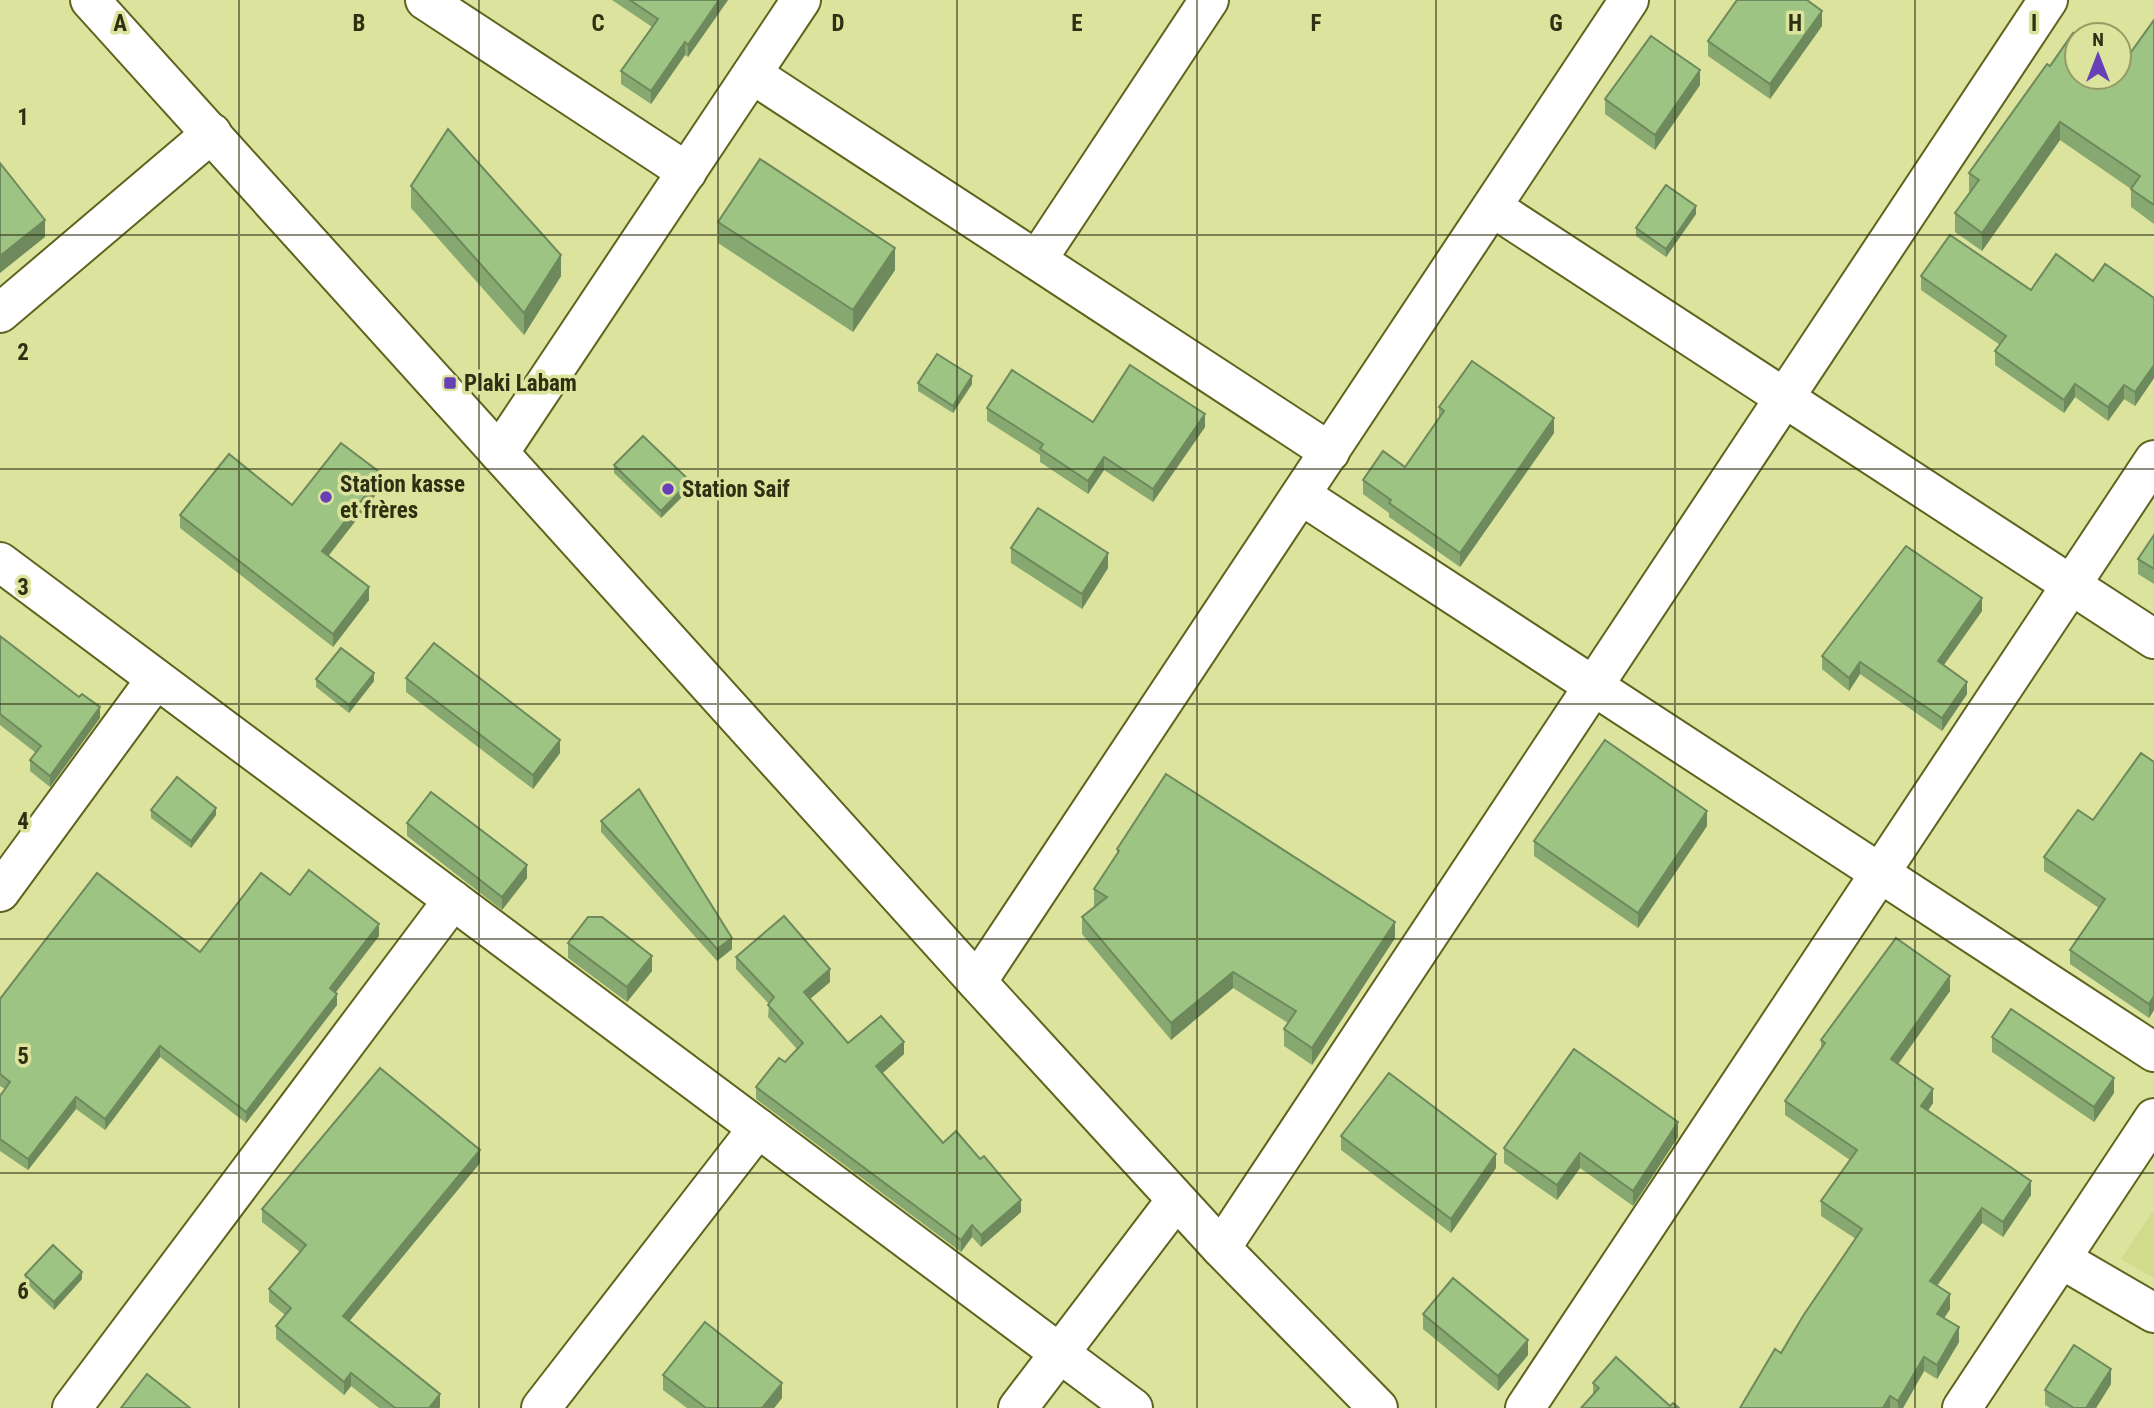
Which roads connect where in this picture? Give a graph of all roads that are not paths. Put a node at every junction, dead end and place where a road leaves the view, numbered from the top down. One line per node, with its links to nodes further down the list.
1 (90, 0): 8 (main road)
2 (425, 0): 9 (main road)
3 (801, 0): 7 (main road)
4 (1209, 0): 11 (main road)
5 (1629, 0): 10 (main road)
6 (2048, 0): 13 (main road)
7 (752, 74): 9 (main road); 11 (main road)
8 (212, 133): 12 (main road); 15 (main road)
9 (687, 172): 15 (main road)
10 (1492, 207): 13 (main road); 14 (main road)
11 (1037, 260): 14 (main road)
12 (0, 313)
13 (1785, 398): 19 (main road); 22 (main road)
14 (1330, 452): 17 (main road)
15 (499, 453): 26 (main road)
16 (2154, 460): 19 (main road)
17 (1301, 495): 22 (main road); 26 (main road)
18 (0, 562): 21 (main road)
19 (2071, 585): 20 (main road); 23 (main road)
20 (2154, 639)
21 (156, 679): 24 (main road); 25 (main road)
22 (1594, 686): 23 (main road); 31 (main road)
23 (1880, 873): 27 (main road); 40 (main road)
24 (0, 892)
25 (453, 900): 29 (main road); 35 (main road)
26 (977, 982): 30 (main road)
27 (2154, 1052)
28 (2154, 1118): 32 (main road)
29 (758, 1128): 34 (main road); 36 (main road)
30 (1177, 1199): 31 (main road); 34 (main road)
31 (1221, 1248): 39 (main road)
32 (2061, 1259): 33 (main road); 41 (main road)
33 (2154, 1313)
34 (1060, 1353): 37 (main road); 38 (main road)
35 (72, 1408)
36 (541, 1408)
37 (1018, 1408)
38 (1133, 1408)
39 (1378, 1408)
40 (1525, 1408)
41 (1962, 1408)

